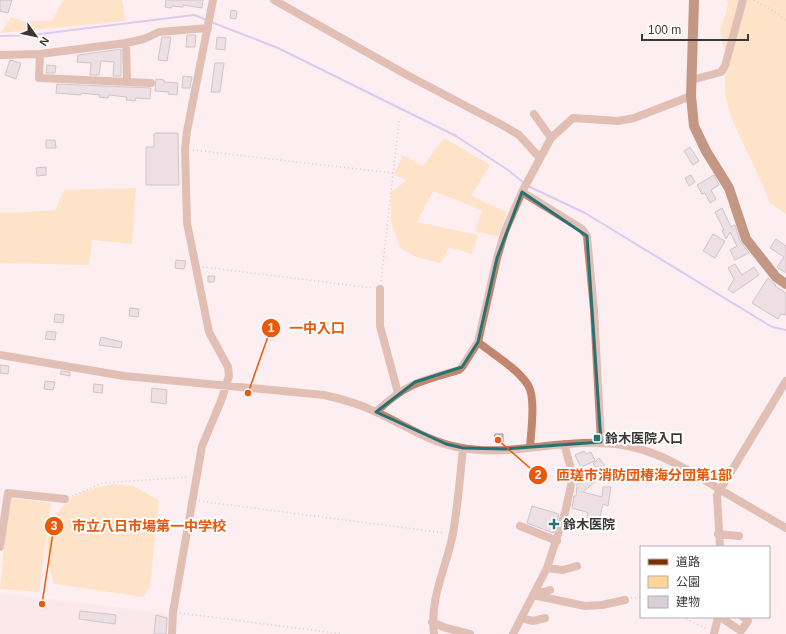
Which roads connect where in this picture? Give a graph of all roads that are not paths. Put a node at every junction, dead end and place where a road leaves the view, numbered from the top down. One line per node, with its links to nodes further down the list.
1 (213, 0): 5 (street)
2 (274, 0): 15 (street)
3 (694, 0): 9 (main road)
4 (743, 0): 9 (street)
5 (208, 28): 6 (street); 22 (street)
6 (126, 43): 7 (street); 10 (street)
7 (40, 54): 8 (street); 10 (street)
8 (0, 55)
9 (692, 80): 12 (main road)
10 (127, 81): 11 (street)
11 (151, 83)
12 (691, 96): 14 (street); 17 (main road)
13 (534, 114): 14 (street)
14 (551, 138): 15 (street)
15 (540, 158): 16 (street)
16 (522, 192): 19 (street); 25 (street)
17 (786, 284)
18 (380, 289): 23 (street)
19 (478, 342): 23 (street); 28 (street)
20 (0, 355): 22 (street)
21 (786, 381): 29 (street)
22 (226, 385): 24 (street); 51 (street)
23 (398, 393): 24 (street)
24 (376, 412): 27 (street)
25 (601, 442): 26 (street); 29 (street)
26 (564, 444): 28 (street); 36 (street)
27 (463, 448): 28 (street); 49 (street)
28 (530, 448)
29 (720, 490): 33 (street); 34 (street)
30 (65, 499): 31 (street)
31 (2, 523): 38 (street)
32 (520, 526): 36 (street)
33 (786, 528)
34 (718, 534): 35 (street); 37 (street)
35 (739, 536)
36 (557, 541): 40 (street)
37 (720, 546)
38 (0, 547)
39 (577, 566): 40 (street)
40 (547, 568): 42 (street)
41 (550, 590): 42 (street)
42 (534, 592): 43 (street); 44 (street)
43 (625, 600)
44 (521, 618): 45 (street); 54 (street)
45 (545, 618)
46 (719, 618): 50 (street)
47 (721, 618): 48 (street)
48 (744, 618)
49 (432, 622): 52 (street); 53 (street)
50 (714, 633)
51 (172, 634)
52 (434, 634)
53 (470, 634)
54 (513, 634)

